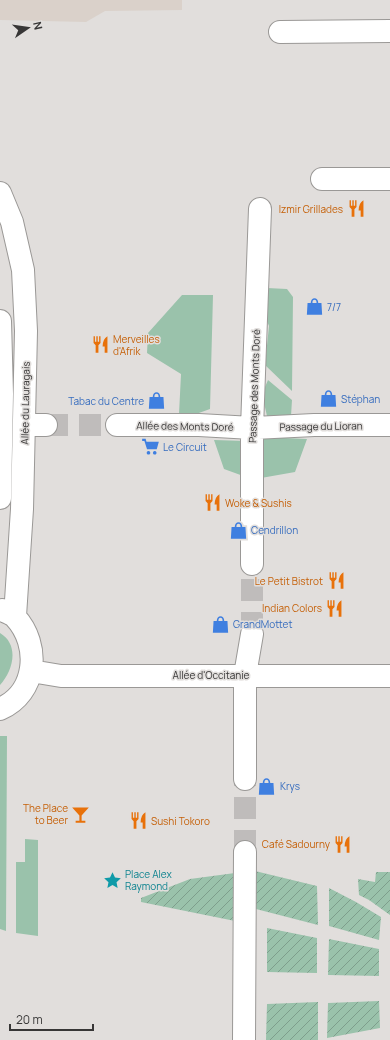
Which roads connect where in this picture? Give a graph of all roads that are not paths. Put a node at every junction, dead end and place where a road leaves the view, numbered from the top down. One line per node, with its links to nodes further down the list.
1 (390, 31): 2 (street)
2 (280, 32)
3 (322, 179): 4 (street)
4 (390, 179)
5 (0, 193): 13 (street, Allée du Lauragais)
6 (260, 209): 10 (street, Passage des Monts Doré)
7 (0, 321): 11 (street)
8 (117, 425): 10 (street, Allée des Monts Doré)
9 (390, 425): 10 (street, Passage du Lioran)
10 (252, 428): 12 (street, Passage des Monts Doré)
11 (0, 498)
12 (252, 564)
13 (7, 613): 15 (street)
14 (252, 634): 16 (street)
15 (31, 671): 16 (street, Allée d'Occitanie); 18 (street)
16 (246, 675): 17 (street, Allée d'Occitanie); 19 (street)
17 (390, 676)
18 (0, 709)
19 (245, 779)
20 (245, 852): 21 (street)
21 (244, 1040)

